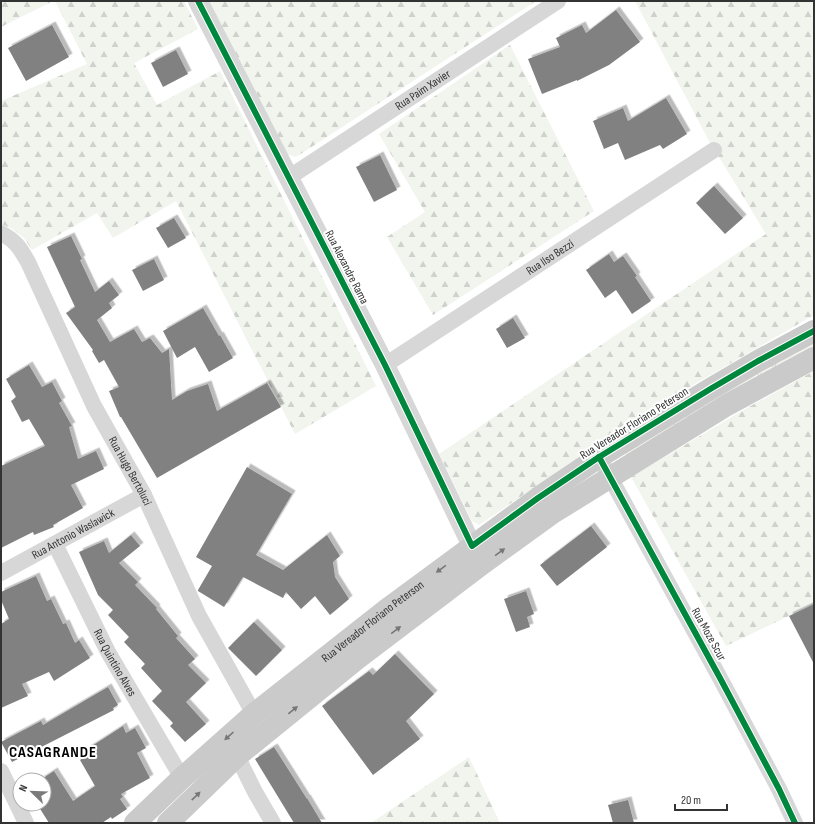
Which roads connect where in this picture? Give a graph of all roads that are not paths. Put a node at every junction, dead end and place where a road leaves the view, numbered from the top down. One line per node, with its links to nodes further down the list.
1 (198, 1): 4 (street, Rua Alexandre Rama)
2 (558, 1): 4 (street, Rua Paim Xavier)
3 (714, 150): 8 (street, Rua Ilso Bezzi)
4 (288, 178): 8 (street, Rua Alexandre Rama)
5 (1, 233): 11 (street, Rua Hugo Bertoluci)
6 (814, 331): 9 (main road, Rua Vereador Floriano Peterson)
7 (814, 358): 10 (main road, Rua Vereador Floriano Peterson)
8 (385, 365): 13 (street, Rua Alexandre Rama)
9 (599, 456): 10 (street, Rua Moze Scur); 13 (main road, Rua Vereador Floriano Peterson)
10 (611, 477): 13 (main road, Rua Vereador Floriano Peterson, one-way to 10); 23 (street, Rua Moze Scur)
11 (144, 495): 12 (street, Rua Antonio Waslawick); 15 (street, Rua Hugo Bertoluci)
12 (55, 544): 14 (street, Rua Antonio Waslawick); 18 (street, Rua Quintino Alves)
13 (478, 555): 15 (main road, Rua Vereador Floriano Peterson, one-way to 15); 16 (main road, Rua Vereador Floriano Peterson, one-way to 13)
14 (1, 573)
15 (254, 714): 18 (main road, Rua Vereador Floriano Peterson, one-way to 18)
16 (237, 756): 21 (main road, Rua Vereador Floriano Peterson, one-way to 16); 22 (street)
17 (1, 771): 19 (street)
18 (182, 778): 20 (main road, Rua Vereador Floriano Peterson)
19 (26, 823)
20 (135, 823)
21 (168, 823)
22 (273, 823)
23 (795, 823)

